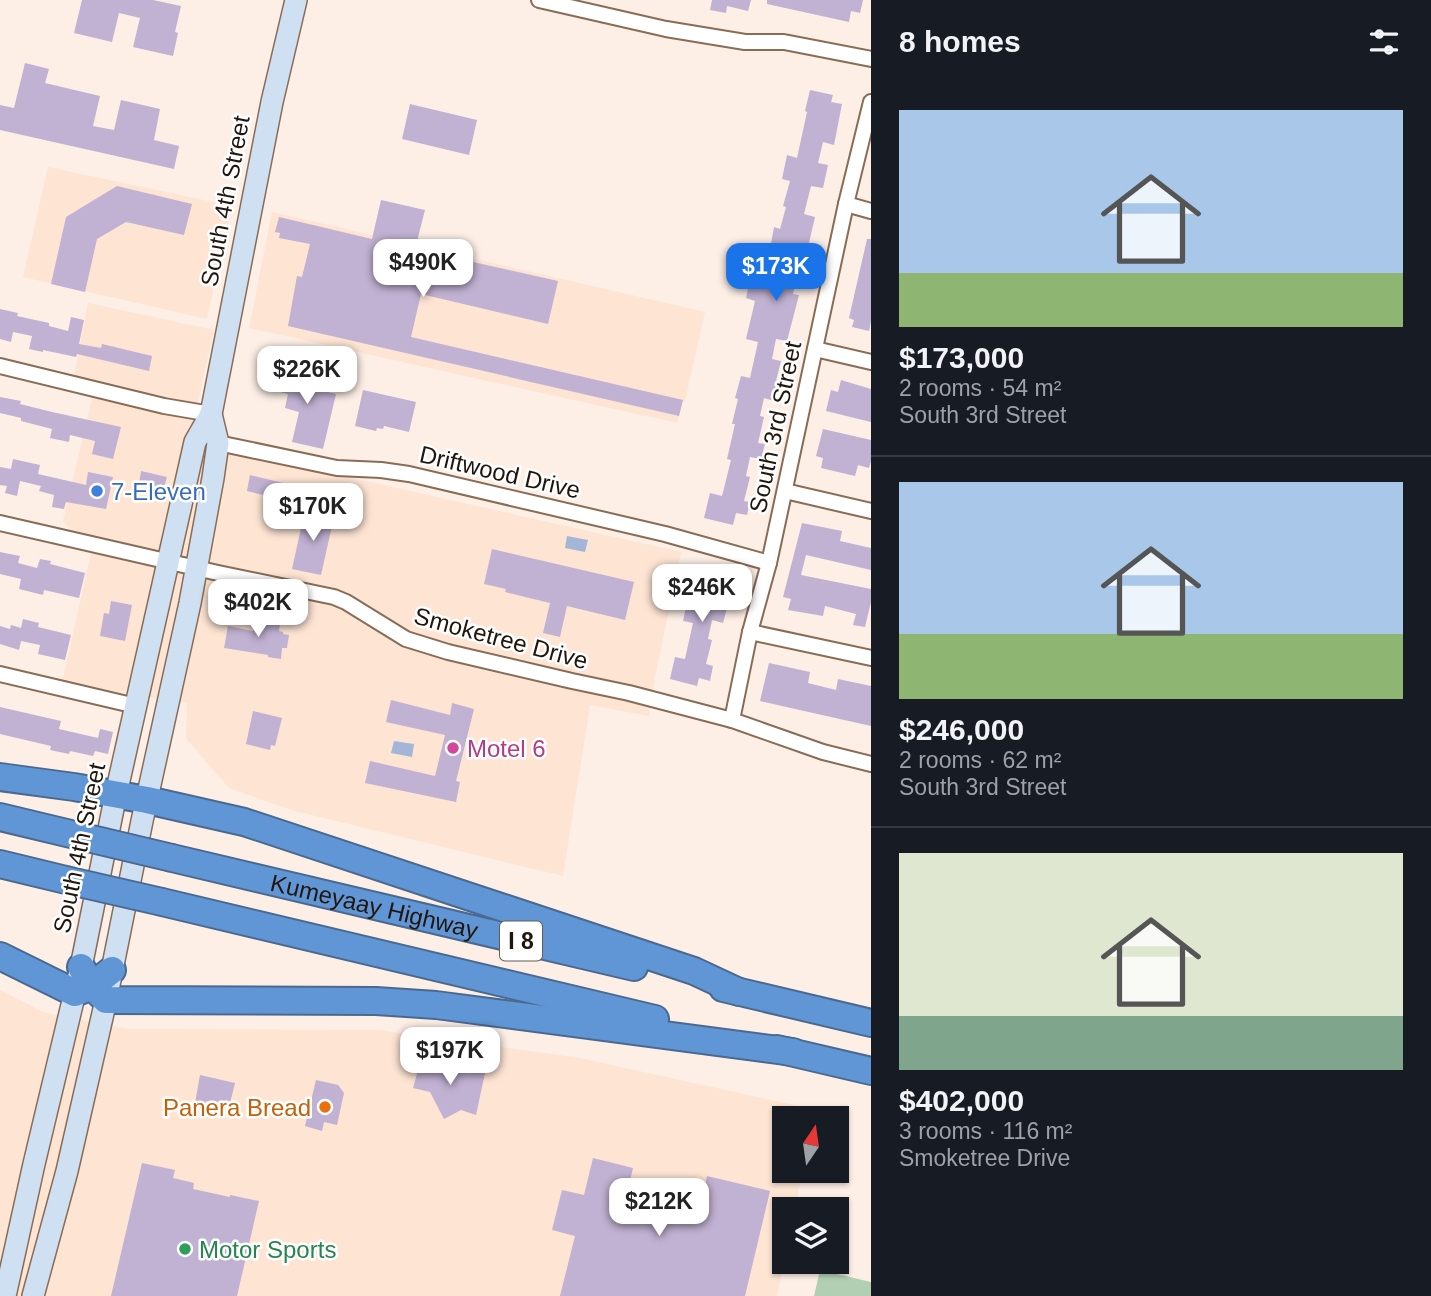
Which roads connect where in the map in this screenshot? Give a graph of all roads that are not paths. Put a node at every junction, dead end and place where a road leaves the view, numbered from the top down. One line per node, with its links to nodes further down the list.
1 (296, 0): 10 (main road, South 4th Street)
2 (539, 0): 3 (street)
3 (871, 59)
4 (871, 102): 5 (street, South 3rd Street)
5 (846, 204): 6 (street); 7 (street, South 3rd Street)
6 (871, 211)
7 (815, 349): 8 (street); 12 (street, South 3rd Street)
8 (871, 362)
9 (0, 366): 10 (street)
10 (211, 414): 11 (main road, South 4th Street); 15 (main road, South 4th Street)
11 (218, 443): 16 (street, Driftwood Drive); 17 (main road, South 4th Street)
12 (785, 491): 13 (street); 16 (street, South 3rd Street)
13 (871, 512)
14 (0, 523): 15 (street, Smoketree Drive)
15 (169, 562): 17 (street, Smoketree Drive); 21 (main road, South 4th Street)
16 (769, 563): 18 (street, South 3rd Street)
17 (198, 568): 22 (street, Smoketree Drive); 26 (main road, South 4th Street)
18 (750, 632): 19 (street); 22 (street, South 3rd Street)
19 (871, 658)
20 (0, 674): 21 (street)
21 (136, 706): 25 (main road, South 4th Street)
22 (732, 720): 23 (street, Smoketree Drive)
23 (871, 764)
24 (0, 777): 25 (highway)
25 (117, 794): 26 (highway); 30 (main road, South 4th Street)
26 (147, 800): 30 (main road, South 4th Street); 31 (highway)
27 (0, 817): 31 (highway, Kumeyaay Highway / I 8, bridge)
28 (0, 864): 33 (highway, Kumeyaay Highway / I 8, bridge)
29 (0, 956): 30 (highway)
30 (93, 983): 33 (highway); 35 (main road, South 4th Street); 36 (main road, South 4th Street)
31 (739, 992): 32 (highway, Kumeyaay Highway / I 8)
32 (871, 1024)
33 (793, 1052): 34 (highway, Kumeyaay Highway / I 8)
34 (871, 1071)
35 (5, 1296)
36 (33, 1296)

